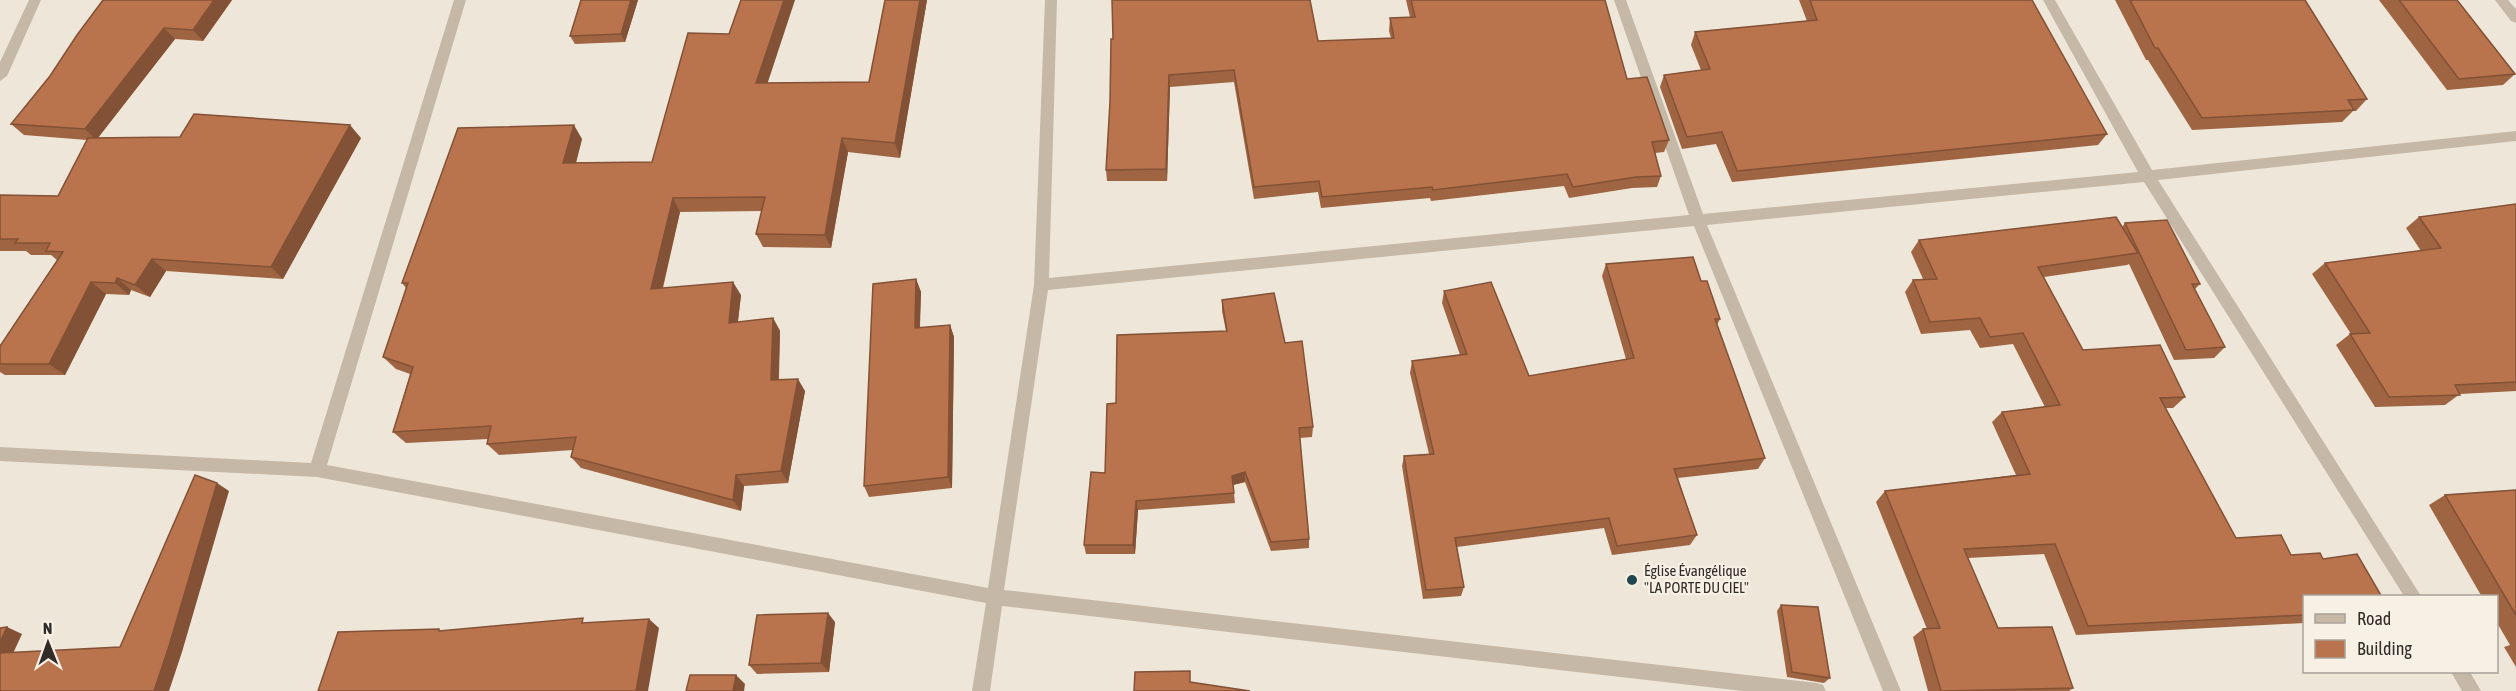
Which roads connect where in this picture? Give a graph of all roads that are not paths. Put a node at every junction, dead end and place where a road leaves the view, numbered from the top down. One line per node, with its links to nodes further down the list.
1 (35, 0): 8 (street)
2 (460, 0): 14 (street)
3 (1051, 0): 12 (street)
4 (1620, 0): 11 (street)
5 (2049, 0): 10 (street)
6 (2501, 0): 7 (street)
7 (2516, 18)
8 (0, 76)
9 (2516, 136): 10 (street)
10 (2148, 176): 11 (street); 15 (street)
11 (1698, 220): 12 (street); 20 (street)
12 (1041, 285): 16 (street)
13 (0, 454): 14 (street)
14 (317, 470): 16 (street)
15 (2412, 595)
16 (993, 597): 18 (street); 19 (street)
17 (2461, 673): 21 (street)
18 (981, 691)
19 (1817, 691)
20 (1892, 691)
21 (2472, 691)

